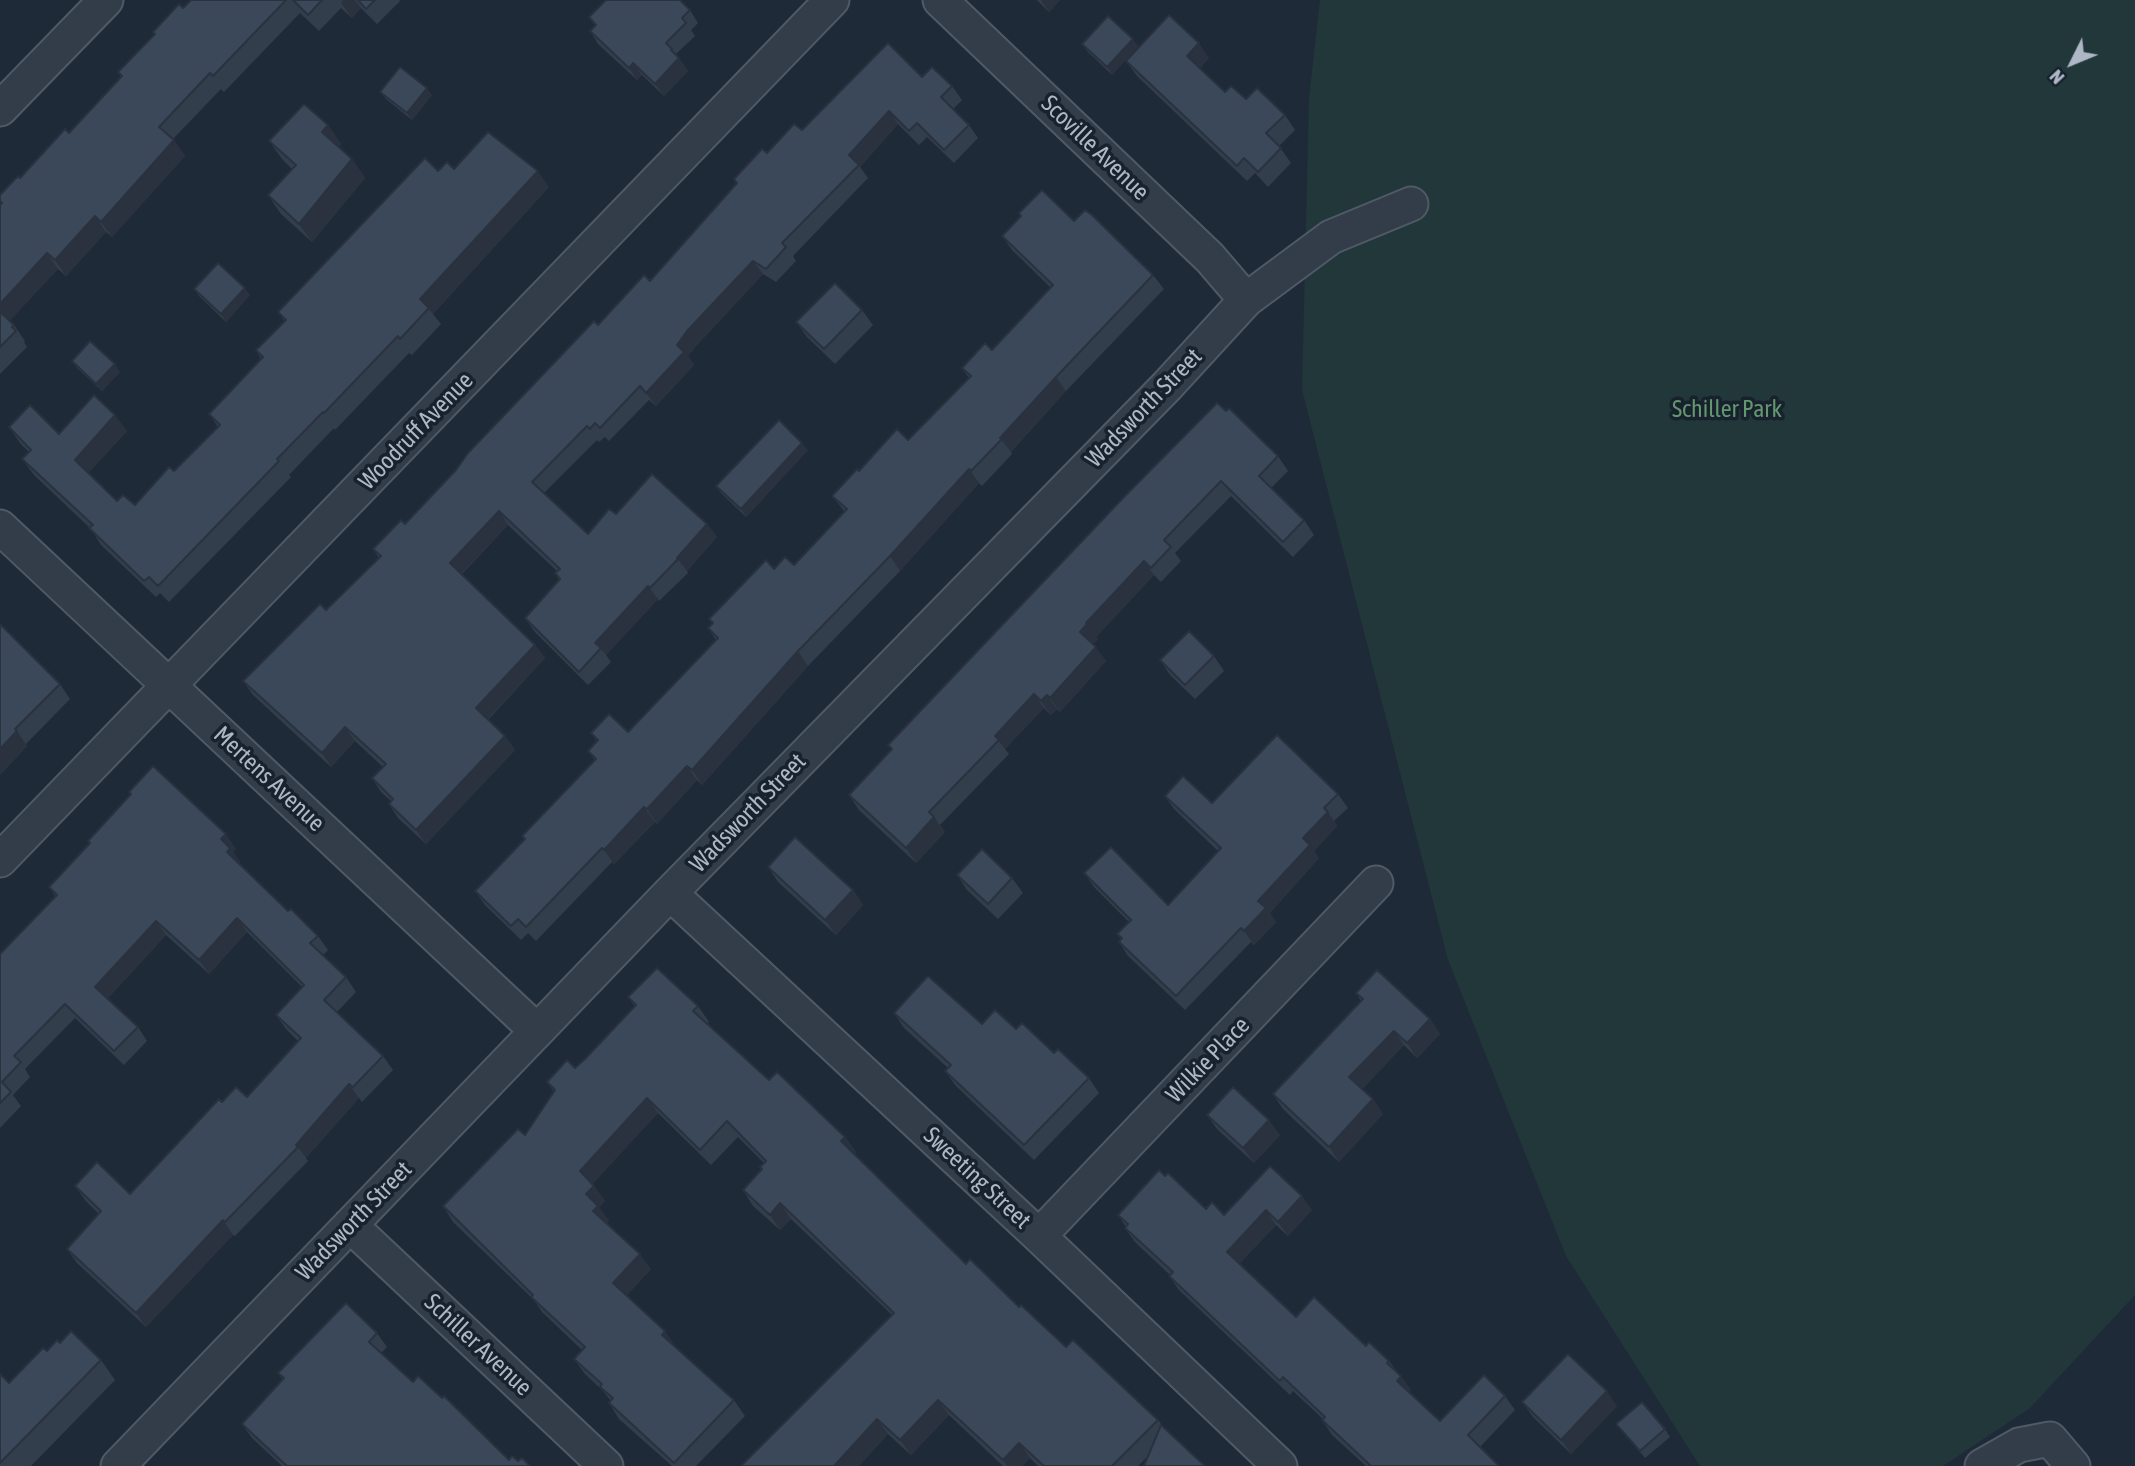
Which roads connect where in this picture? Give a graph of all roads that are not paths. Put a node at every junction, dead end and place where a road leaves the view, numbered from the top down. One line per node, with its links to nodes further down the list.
1 (106, 0): 4 (street)
2 (832, 0): 8 (street, Woodruff Avenue)
3 (940, 0): 6 (street, Scoville Avenue)
4 (0, 109)
5 (1411, 204): 6 (street, Wadsworth Street)
6 (1246, 300): 11 (street, Wadsworth Street)
7 (0, 527): 8 (street, Mertens Avenue)
8 (170, 686): 9 (street, Woodruff Avenue); 12 (street, Mertens Avenue)
9 (0, 860)
10 (1376, 883): 14 (street, Wilkie Place)
11 (670, 893): 12 (street, Wadsworth Street); 14 (street, Sweeting Street)
12 (537, 1031): 13 (street, Wadsworth Street)
13 (350, 1225): 15 (street, Wadsworth Street); 16 (street, Schiller Avenue)
14 (1039, 1236): 17 (street, Sweeting Street)
15 (118, 1466)
16 (606, 1466)
17 (1280, 1466)
18 (1982, 1466): 19 (street)
19 (2073, 1466)

